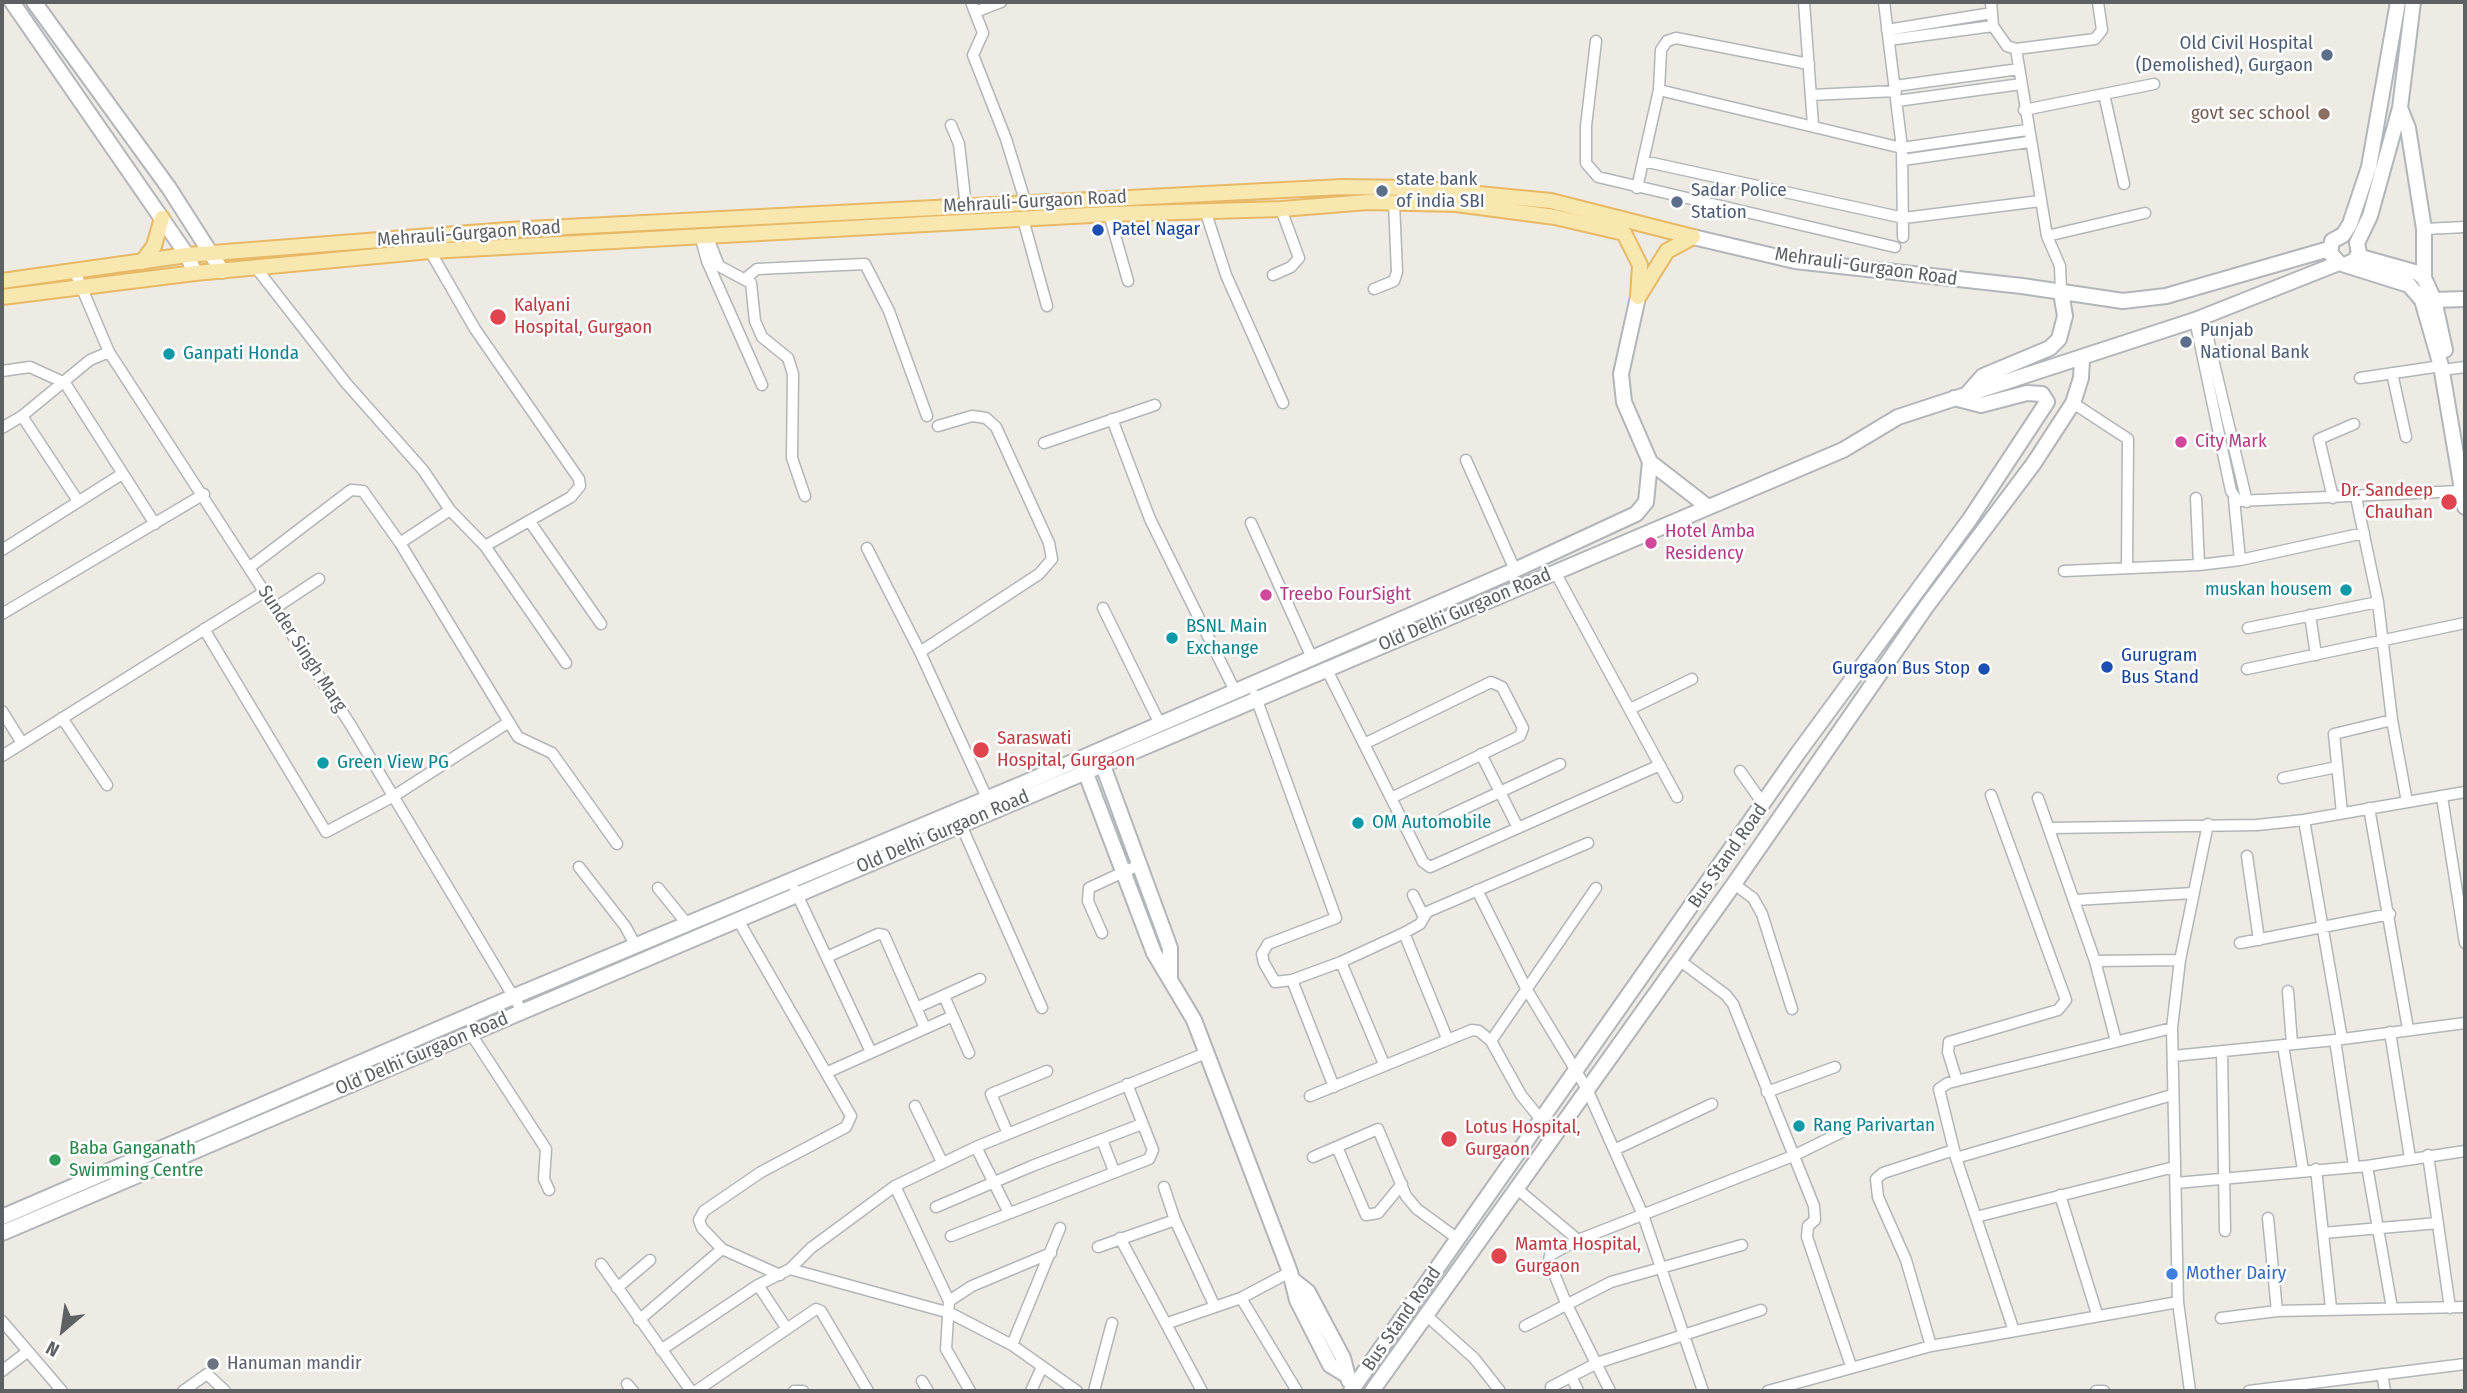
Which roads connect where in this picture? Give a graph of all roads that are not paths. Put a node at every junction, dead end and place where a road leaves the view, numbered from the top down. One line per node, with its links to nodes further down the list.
1 (12, 2): 45 (main road)
2 (34, 2): 58 (main road)
3 (971, 2): 11 (street)
4 (1001, 2): 11 (street)
5 (1804, 2): 16 (street)
6 (1884, 2): 13 (street)
7 (2098, 2): 15 (street)
8 (2398, 2): 56 (main road)
9 (2413, 2): 24 (main road)
10 (1991, 7): 12 (street); 13 (street)
11 (975, 12): 38 (street)
12 (1993, 26): 13 (street); 15 (street)
13 (1888, 35): 21 (street)
14 (1596, 41): 34 (street)
15 (2016, 49): 17 (street)
16 (1810, 64): 20 (street); 23 (street)
17 (2019, 69): 18 (street); 21 (street)
18 (2021, 84): 21 (street); 25 (street)
19 (2154, 84): 22 (street)
20 (1659, 90): 27 (street); 32 (street)
21 (1896, 93): 23 (street); 30 (street)
22 (2104, 94): 25 (street); 33 (street)
23 (1811, 95): 27 (street)
24 (2400, 108): 50 (main road); 60 (main road)
25 (2024, 110): 28 (street)
26 (951, 125): 39 (street)
27 (1813, 125): 30 (street)
28 (2027, 130): 29 (street); 30 (street)
29 (2029, 142): 31 (street); 36 (street)
30 (1902, 148): 31 (street)
31 (1903, 160): 46 (street)
32 (1643, 161): 34 (street); 46 (street)
33 (2124, 184)
34 (1637, 188): 55 (street)
35 (1082, 200): 38 (main road, Mehrauli-Gurgaon Road); 44 (main road); 52 (main road, Mehrauli-Gurgaon Road)
36 (2040, 201): 46 (street); 51 (street)
37 (1394, 203): 40 (main road, Mehrauli-Gurgaon Road); 72 (street); 75 (main road, Mehrauli-Gurgaon Road)
38 (1026, 204): 39 (main road, Mehrauli-Gurgaon Road)
39 (966, 207): 48 (main road, Mehrauli-Gurgaon Road)
40 (1281, 209): 41 (main road, Mehrauli-Gurgaon Road); 66 (street)
41 (1205, 210): 43 (main road, Mehrauli-Gurgaon Road); 91 (street)
42 (2145, 213): 51 (street)
43 (1109, 215): 44 (main road, Mehrauli-Gurgaon Road); 70 (street)
44 (1085, 216): 47 (main road, Mehrauli-Gurgaon Road)
45 (162, 218): 59 (main road); 61 (main road)
46 (1904, 218): 53 (street)
47 (1023, 219): 54 (main road, Mehrauli-Gurgaon Road); 78 (street)
48 (693, 222): 54 (main road); 58 (main road, Mehrauli-Gurgaon Road)
49 (2465, 227): 50 (street)
50 (2424, 229): 68 (main road)
51 (2046, 236): 73 (street)
52 (1693, 237): 73 (main road, Mehrauli-Gurgaon Road); 75 (main road)
53 (1903, 237)
54 (701, 238): 57 (main road, Mehrauli-Gurgaon Road); 67 (street); 88 (street)
55 (1895, 247)
56 (2329, 248): 60 (main road); 73 (main road, Mehrauli-Gurgaon Road)
57 (430, 251): 62 (main road, Mehrauli-Gurgaon Road); 119 (street)
58 (213, 253): 59 (main road, Mehrauli-Gurgaon Road); 63 (main road)
59 (187, 255): 61 (main road, Mehrauli-Gurgaon Road); 65 (main road)
60 (2350, 257): 68 (main road); 79 (main road, Old Delhi Gurgaon Road); 82 (main road)
61 (142, 262): 64 (main road, Mehrauli-Gurgaon Road)
62 (257, 269): 63 (main road, Mehrauli-Gurgaon Road); 118 (street)
63 (222, 271): 65 (main road, Mehrauli-Gurgaon Road)
64 (75, 272): 69 (main road, Mehrauli-Gurgaon Road); 71 (street, Sunder Singh Marg)
65 (195, 273): 71 (main road, Mehrauli-Gurgaon Road)
66 (1273, 275)
67 (746, 278): 95 (street); 110 (street)
68 (2424, 278): 77 (main road)
69 (2, 281)
70 (1128, 281)
71 (80, 288): 74 (main road, Mehrauli-Gurgaon Road); 80 (street, Sunder Singh Marg)
72 (1374, 289)
73 (2061, 292): 89 (main road)
74 (2, 297)
75 (1639, 298): 104 (main road)
76 (2465, 299): 77 (main road)
77 (2434, 300): 82 (main road)
78 (1047, 306)
79 (2199, 319): 81 (main road, Old Delhi Gurgaon Road); 109 (street); 115 (street)
80 (109, 352): 87 (street); 108 (street, Sunder Singh Marg)
81 (2082, 359): 89 (main road, Old Delhi Gurgaon Road); 92 (main road, Bus Stand Road)
82 (2445, 367): 83 (street); 85 (street); 100 (main road); 107 (main road)
83 (2465, 367)
84 (2, 371): 87 (street)
85 (2392, 373): 86 (street); 101 (street)
86 (2360, 378)
87 (65, 383): 94 (street); 106 (street)
88 (762, 385)
89 (1968, 393): 90 (main road, Old Delhi Gurgaon Road)
90 (1954, 397): 116 (main road, Old Delhi Gurgaon Road); 164 (main road, Bus Stand Road)
91 (1283, 402)
92 (2073, 403): 130 (street); 170 (main road, Bus Stand Road)
93 (1155, 404): 96 (street)
94 (22, 416): 99 (street); 114 (street)
95 (927, 416)
96 (1112, 419): 102 (street); 154 (street)
97 (2354, 424): 113 (street)
98 (938, 426): 147 (street)
99 (2, 428)
100 (2462, 428): 105 (main road)
101 (2406, 437)
102 (1044, 443)
103 (1466, 460): 133 (street)
104 (1650, 462): 116 (main road); 133 (main road, Old Delhi Gurgaon Road)
105 (2465, 463)
106 (122, 474): 114 (street); 121 (street)
107 (2461, 491): 111 (street); 117 (main road)
108 (204, 494): 121 (street); 129 (street, Sunder Singh Marg)
109 (2232, 495): 115 (street); 127 (street)
110 (805, 496)
111 (2356, 497): 113 (street); 122 (street)
112 (2196, 498): 128 (street)
113 (2333, 498): 115 (street)
114 (78, 501): 126 (street)
115 (2247, 502)
116 (1708, 506): 132 (main road, Old Delhi Gurgaon Road)
117 (2465, 507)
118 (450, 510): 123 (street); 124 (street)
119 (530, 522): 124 (street); 143 (street)
120 (1251, 523): 149 (street)
121 (155, 524): 140 (street)
122 (2364, 533): 127 (street); 137 (street)
123 (400, 543): 129 (street); 160 (street)
124 (485, 546): 150 (street)
125 (867, 548): 147 (street)
126 (2, 550)
127 (2240, 560): 128 (street)
128 (2199, 565): 130 (street)
129 (250, 567): 135 (street, Sunder Singh Marg)
130 (2127, 568): 131 (street)
131 (2064, 571)
132 (1555, 572): 136 (main road, Old Delhi Gurgaon Road); 156 (street)
133 (1508, 573): 136 (main road); 149 (main road, Old Delhi Gurgaon Road)
134 (319, 579): 138 (street)
135 (264, 592): 138 (street, Sunder Singh Marg); 145 (street)
136 (1508, 592): 151 (main road, Old Delhi Gurgaon Road)
137 (2378, 602): 141 (street); 146 (street)
138 (275, 608): 178 (street, Sunder Singh Marg)
139 (1103, 608): 161 (street)
140 (2, 614)
141 (2311, 615): 144 (street); 148 (street)
142 (2465, 623): 146 (street)
143 (601, 624)
144 (2248, 628)
145 (204, 629): 158 (street); 178 (street)
146 (2383, 638): 148 (street); 159 (street)
147 (920, 652): 182 (street)
148 (2316, 655): 152 (street)
149 (1312, 658): 155 (main road, Old Delhi Gurgaon Road)
150 (566, 663)
151 (1326, 668): 155 (main road, Old Delhi Gurgaon Road); 163 (street)
152 (2247, 669)
153 (1692, 680): 156 (street)
154 (1235, 691): 155 (main road, Old Delhi Gurgaon Road); 161 (main road, Old Delhi Gurgaon Road)
155 (1253, 691): 167 (main road, Old Delhi Gurgaon Road); 228 (street)
156 (1630, 709): 169 (street)
157 (2, 711): 162 (street)
158 (62, 718): 162 (street); 175 (street)
159 (2392, 720): 171 (street); 185 (street)
160 (509, 722): 178 (street); 196 (street)
161 (1160, 724): 182 (main road, Old Delhi Gurgaon Road)
162 (22, 743): 166 (street)
163 (1364, 744): 165 (street); 183 (street)
164 (1798, 753): 170 (main road); 186 (main road, Bus Stand Road)
165 (1481, 754): 176 (street); 183 (street)
166 (2, 756)
167 (1102, 763): 172 (main road, Old Delhi Gurgaon Road); 198 (main road)
168 (1560, 764): 176 (street)
169 (1660, 765): 180 (street); 193 (street)
170 (1814, 767): 202 (main road, Bus Stand Road)
171 (2337, 767): 174 (street); 188 (street)
172 (1085, 771): 192 (main road, Old Delhi Gurgaon Road); 200 (main road)
173 (1740, 771): 186 (street)
174 (2283, 778)
175 (107, 785)
176 (1499, 790): 189 (street); 193 (street)
177 (2465, 792): 181 (street)
178 (394, 796): 231 (street, Sunder Singh Marg)
179 (1991, 796): 259 (street)
180 (1677, 797)
181 (2442, 797): 185 (street); 219 (street)
182 (987, 798): 201 (main road, Old Delhi Gurgaon Road)
183 (1391, 798): 193 (street)
184 (2038, 798): 194 (street)
185 (2407, 802): 187 (street)
186 (1764, 804): 258 (main road, Bus Stand Road)
187 (2369, 808): 188 (street); 210 (street)
188 (2342, 813): 190 (street)
189 (1444, 818)
190 (2304, 820): 191 (street); 214 (street)
191 (2208, 824): 194 (street); 206 (street)
192 (961, 825): 207 (main road, Old Delhi Gurgaon Road); 234 (street)
193 (1517, 826)
194 (2050, 828): 209 (street)
195 (1588, 843): 205 (street)
196 (617, 844)
197 (2247, 856): 217 (street)
198 (1141, 864): 200 (street); 226 (main road)
199 (579, 866): 220 (street)
200 (1126, 872): 215 (street); 226 (main road)
201 (790, 881): 207 (street); 213 (main road, Old Delhi Gurgaon Road)
202 (1734, 884): 223 (main road, Bus Stand Road); 235 (street)
203 (658, 888): 213 (street)
204 (1596, 888): 229 (street)
205 (1477, 890): 211 (street); 229 (street)
206 (2193, 893): 209 (street); 222 (street)
207 (797, 895): 212 (main road, Old Delhi Gurgaon Road); 221 (street)
208 (1413, 895): 211 (street)
209 (2075, 900): 224 (street)
210 (2390, 914): 214 (street); 241 (street)
211 (1423, 915): 216 (street)
212 (738, 920): 236 (main road, Old Delhi Gurgaon Road); 257 (street)
213 (688, 925): 220 (main road, Old Delhi Gurgaon Road)
214 (2324, 929): 217 (street); 245 (street)
215 (1102, 933)
216 (1404, 933): 225 (street); 244 (street)
217 (2259, 940): 218 (street)
218 (2240, 943)
219 (2465, 943)
220 (636, 946): 231 (main road, Old Delhi Gurgaon Road)
221 (827, 957): 233 (street); 249 (street)
222 (2180, 960): 224 (street); 240 (street)
223 (1679, 961): 262 (main road, Bus Stand Road); 263 (street)
224 (2095, 961): 247 (street)
225 (1341, 962): 228 (street); 254 (street)
226 (1170, 977): 251 (main road)
227 (980, 979): 232 (street)
228 (1292, 980): 261 (street)
229 (1527, 990): 246 (street); 258 (street)
230 (2288, 991): 248 (street)
231 (516, 996): 236 (street, Sunder Singh Marg); 272 (main road, Old Delhi Gurgaon Road)
232 (944, 996): 233 (street); 237 (street)
233 (916, 1008): 239 (street)
234 (1042, 1008)
235 (1792, 1009)
236 (523, 1011): 243 (main road, Old Delhi Gurgaon Road)
237 (953, 1016): 239 (street); 250 (street)
238 (2465, 1023): 241 (street)
239 (925, 1028): 249 (street)
240 (2172, 1028): 247 (street); 253 (street)
241 (2409, 1028): 242 (street)
242 (2390, 1032): 245 (street); 283 (street)
243 (471, 1034): 278 (main road, Old Delhi Gurgaon Road); 298 (street)
244 (1447, 1038): 246 (street); 254 (street)
245 (2339, 1040): 248 (street); 285 (street)
246 (1491, 1041): 268 (street)
247 (2116, 1041): 259 (street)
248 (2287, 1044): 252 (street); 289 (street)
249 (871, 1052): 257 (street)
250 (969, 1053)
251 (1206, 1053): 260 (street); 326 (main road)
252 (2222, 1053): 253 (street); 291 (street)
253 (2173, 1056): 265 (street)
254 (1384, 1064): 261 (street)
255 (1835, 1067): 263 (street)
256 (1046, 1071): 271 (street)
257 (828, 1072): 319 (street)
258 (1576, 1073): 262 (street); 268 (main road, Bus Stand Road)
259 (1957, 1081): 279 (street)
260 (1127, 1084): 269 (street); 271 (street)
261 (1335, 1087): 264 (street)
262 (1587, 1089): 276 (street); 297 (main road, Bus Stand Road)
263 (1768, 1092): 281 (street)
264 (1310, 1096)
265 (2172, 1096): 279 (street); 287 (street)
266 (1712, 1104): 276 (street)
267 (915, 1106): 284 (street)
268 (1542, 1121): 315 (main road, Bus Stand Road)
269 (1142, 1124): 273 (street); 290 (street)
270 (1846, 1130): 281 (street)
271 (1008, 1134): 274 (street)
272 (184, 1138): 278 (street); 303 (main road, Old Delhi Gurgaon Road)
273 (1102, 1140): 290 (street); 292 (street)
274 (976, 1147): 284 (street); 292 (street)
275 (1337, 1147): 282 (street); 293 (street); 293 (street)
276 (1614, 1150): 302 (street)
277 (2465, 1150): 280 (street)
278 (190, 1153): 311 (main road, Old Delhi Gurgaon Road)
279 (1955, 1154): 304 (street); 353 (street)
280 (2428, 1155): 283 (street); 307 (street)
281 (1793, 1156): 302 (street); 357 (street)
282 (1313, 1157)
283 (2410, 1157): 286 (street)
284 (942, 1162): 295 (street)
285 (2354, 1166): 286 (street); 288 (street)
286 (2367, 1166): 308 (street)
287 (2174, 1167): 294 (street); 299 (street)
288 (2316, 1169): 289 (street); 312 (street)
289 (2303, 1170): 291 (street)
290 (1114, 1171): 301 (street)
291 (2223, 1177): 294 (street); 310 (street)
292 (994, 1182): 300 (street); 301 (street)
293 (1402, 1184): 315 (street)
294 (2175, 1184): 331 (street)
295 (895, 1186): 324 (street); 330 (street)
296 (1164, 1187): 306 (street)
297 (1516, 1188): 316 (street); 342 (main road, Bus Stand Road)
298 (549, 1190)
299 (2060, 1195): 304 (street); 341 (street)
300 (936, 1208)
301 (1008, 1211): 313 (street)
302 (1643, 1215): 316 (street); 323 (street)
303 (2, 1217)
304 (1976, 1217): 350 (street)
305 (2268, 1218): 339 (street)
306 (1175, 1220): 314 (street); 333 (street)
307 (2438, 1223): 308 (street); 337 (street)
308 (2378, 1227): 312 (street); 336 (street)
309 (1060, 1228): 320 (street)
310 (2225, 1231)
311 (2, 1233)
312 (2323, 1233): 335 (street)
313 (951, 1236)
314 (1120, 1238): 318 (street); 347 (street)
315 (1458, 1239): 364 (main road, Bus Stand Road)
316 (1578, 1240): 332 (street)
317 (1742, 1245): 323 (street)
318 (1098, 1247)
319 (722, 1249): 325 (street); 344 (street)
320 (1051, 1253): 330 (street); 352 (street)
321 (650, 1260): 328 (street)
322 (601, 1264): 328 (street)
323 (1662, 1268): 332 (street); 351 (street)
324 (790, 1269): 325 (street); 340 (street)
325 (780, 1275): 327 (street)
326 (1292, 1276): 329 (street); 364 (main road)
327 (758, 1285): 349 (street); 354 (street)
328 (617, 1288): 344 (street)
329 (1241, 1298): 333 (street); 380 (street)
330 (949, 1301): 340 (street)
331 (2178, 1302): 341 (street); 389 (street)
332 (1566, 1303): 348 (street); 356 (street)
333 (1215, 1307): 347 (street)
334 (2465, 1307): 337 (street)
335 (2331, 1308): 336 (street); 339 (street)
336 (2392, 1308): 337 (street)
337 (2450, 1308)
338 (1761, 1310): 351 (street)
339 (2277, 1311): 343 (street)
340 (950, 1313): 352 (street); 367 (street)
341 (2097, 1314): 350 (street)
342 (1427, 1316): 381 (main road, Bus Stand Road); 382 (street)
343 (2221, 1318)
344 (639, 1320): 354 (street)
345 (2, 1321): 355 (street)
346 (1112, 1323): 378 (street)
347 (1168, 1323): 379 (street)
348 (1525, 1326)
349 (787, 1329): 371 (street); 374 (street)
350 (2014, 1331): 353 (street)
351 (1684, 1333): 356 (street); 385 (street)
352 (1013, 1345): 359 (street)
353 (1931, 1346): 357 (street)
354 (662, 1350): 371 (street)
355 (27, 1352): 360 (street); 368 (street)
356 (1597, 1363): 362 (street); 384 (street)
357 (1851, 1366): 386 (street)
358 (2465, 1366): 361 (street)
359 (1042, 1367): 376 (street); 377 (street)
360 (2, 1371)
361 (2382, 1374): 366 (street); 391 (street)
362 (1571, 1376): 365 (street); 383 (street)
363 (922, 1381): 375 (street)
364 (1351, 1387)
365 (1551, 1387)
366 (2300, 1387): 390 (street)
367 (967, 1390)
368 (62, 1391)
369 (183, 1391): 370 (street)
370 (225, 1391)
371 (693, 1391)
372 (794, 1391): 373 (street)
373 (803, 1391)
374 (868, 1391)
375 (929, 1391)
376 (1031, 1391)
377 (1077, 1391)
378 (1094, 1391)
379 (1202, 1391)
380 (1297, 1391)
381 (1372, 1391)
382 (1500, 1391)
383 (1578, 1391)
384 (1611, 1391)
385 (1703, 1391)
386 (1768, 1391)
387 (2096, 1391): 388 (street)
388 (2104, 1391)
389 (2190, 1391)
390 (2249, 1391)
391 (2385, 1391)

